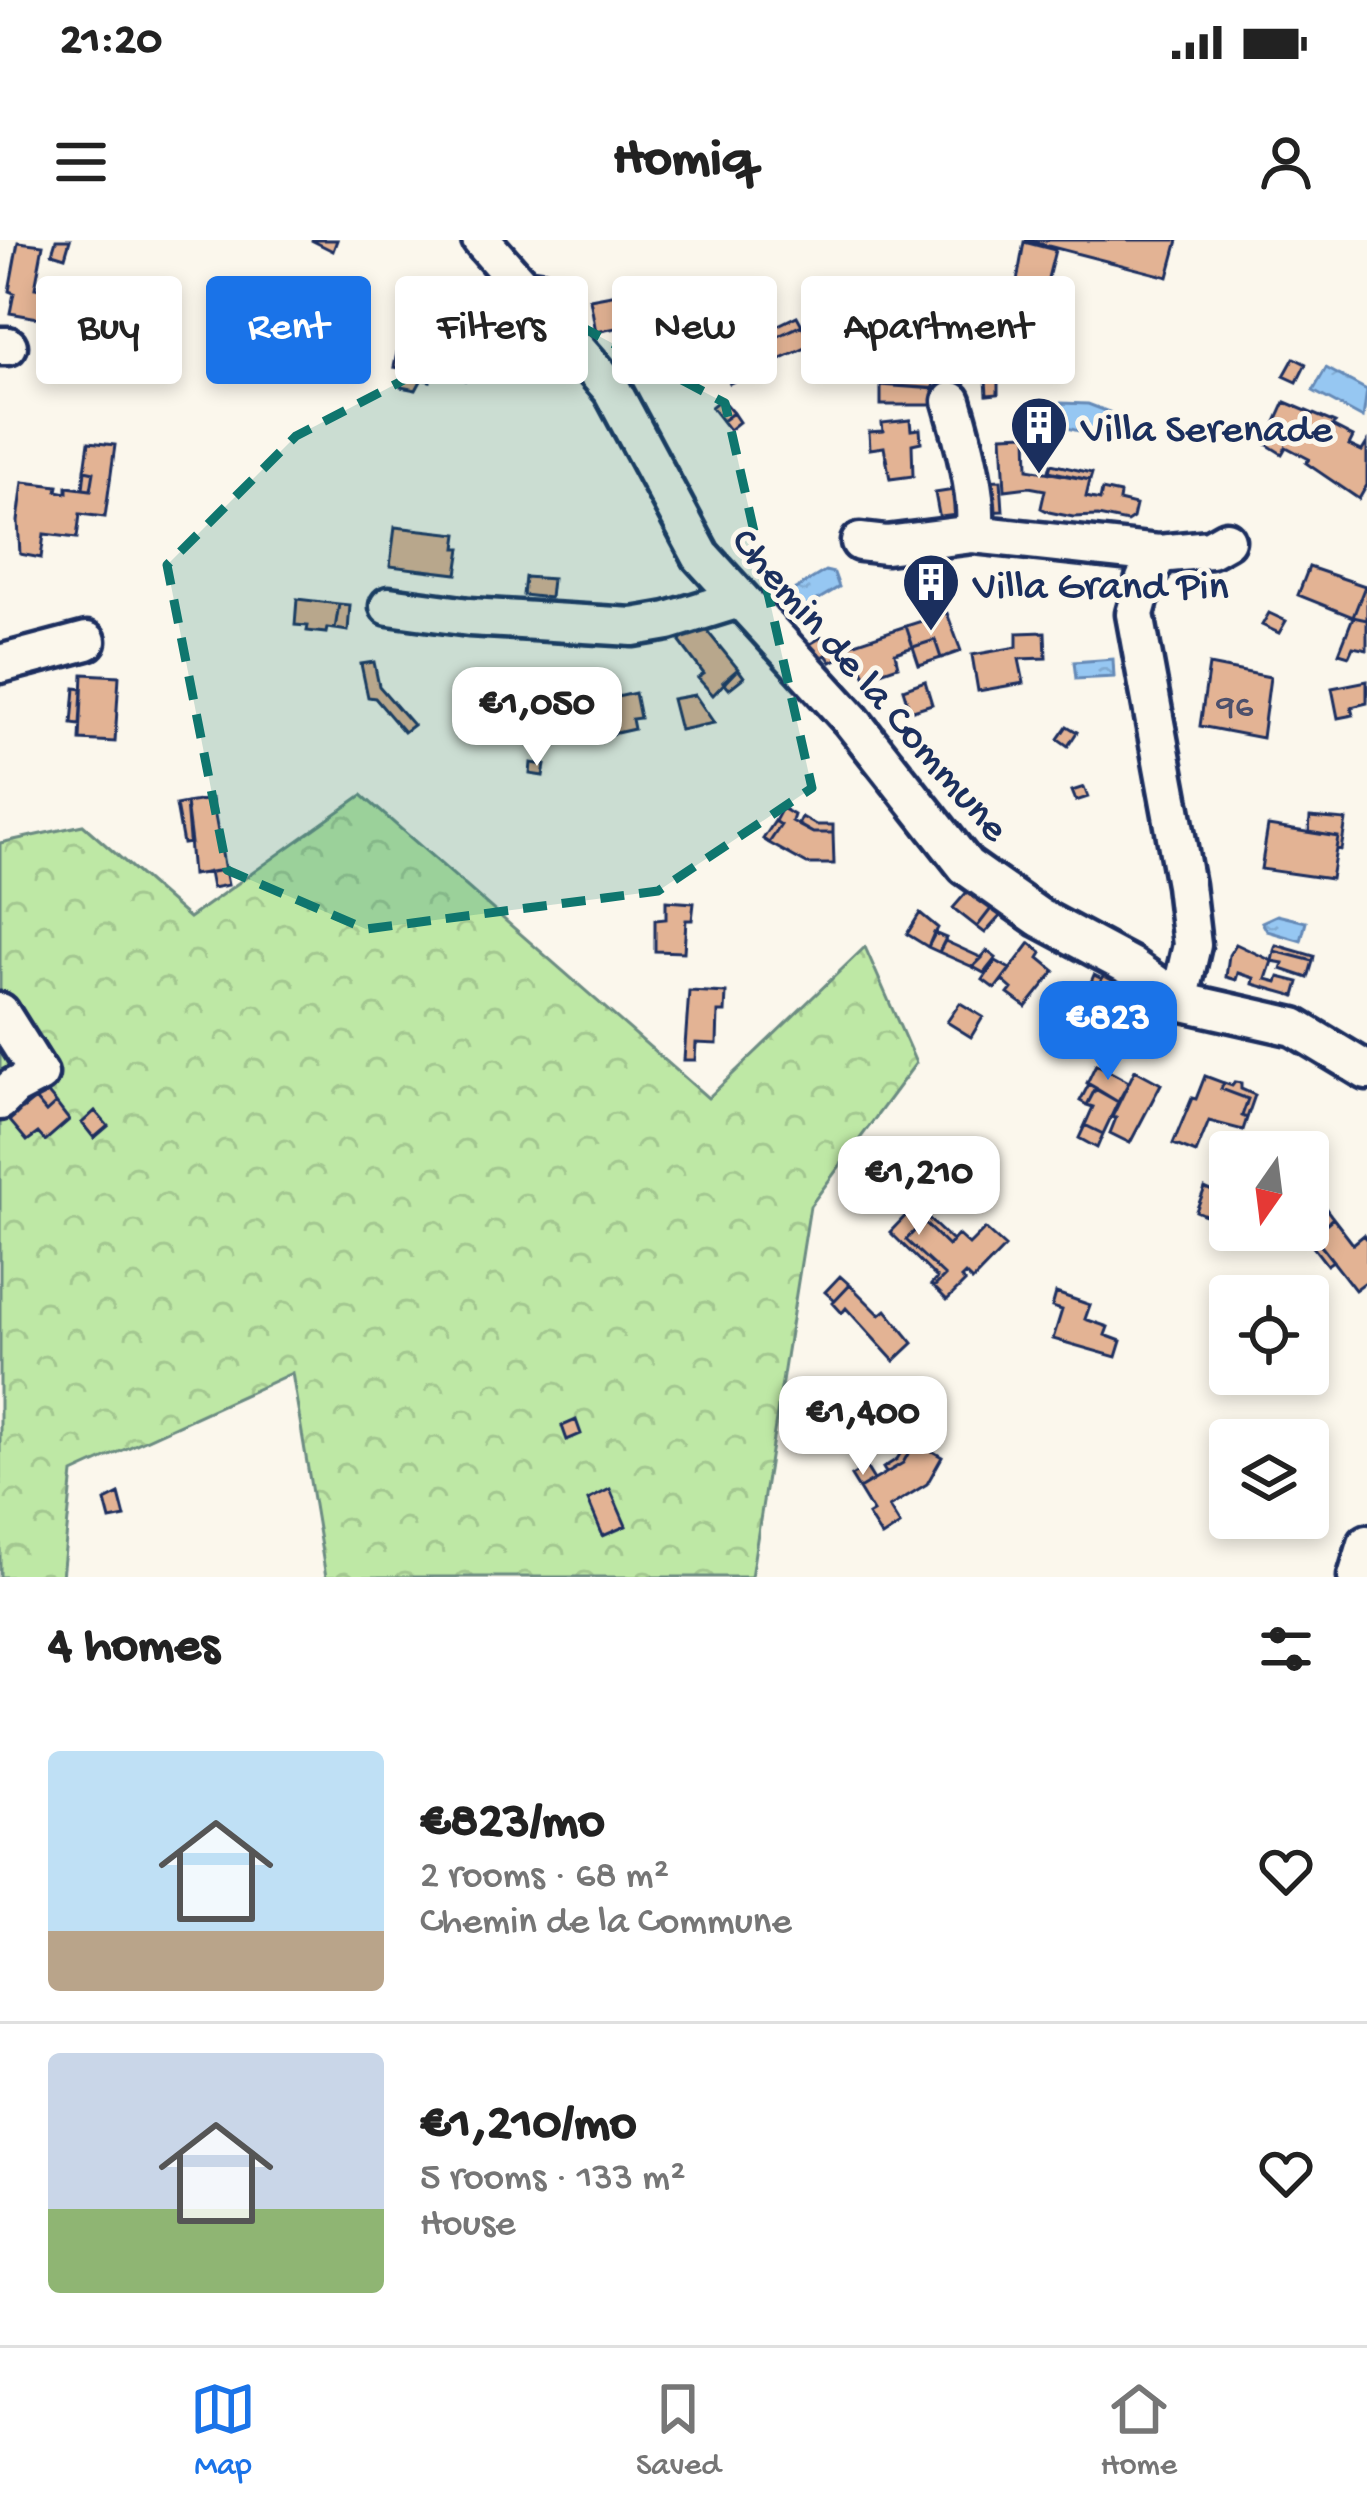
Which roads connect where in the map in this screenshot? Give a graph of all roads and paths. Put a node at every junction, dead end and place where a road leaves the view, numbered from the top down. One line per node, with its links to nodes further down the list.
1 (482, 240): 7 (street, Chemin de la Commune)
2 (952, 400): 3 (street)
3 (973, 534): 5 (street); 6 (street)
4 (1226, 540): 6 (street)
5 (860, 542)
6 (1159, 554): 11 (street)
7 (739, 599): 8 (street); 11 (street, Chemin de la Commune)
8 (389, 606)
9 (87, 641): 10 (street)
10 (0, 664)
11 (1179, 1001): 13 (street)
12 (0, 1012): 14 (street)
13 (1365, 1059)
14 (5, 1090)
15 (1367, 1544): 16 (street)
16 (1357, 1577)

